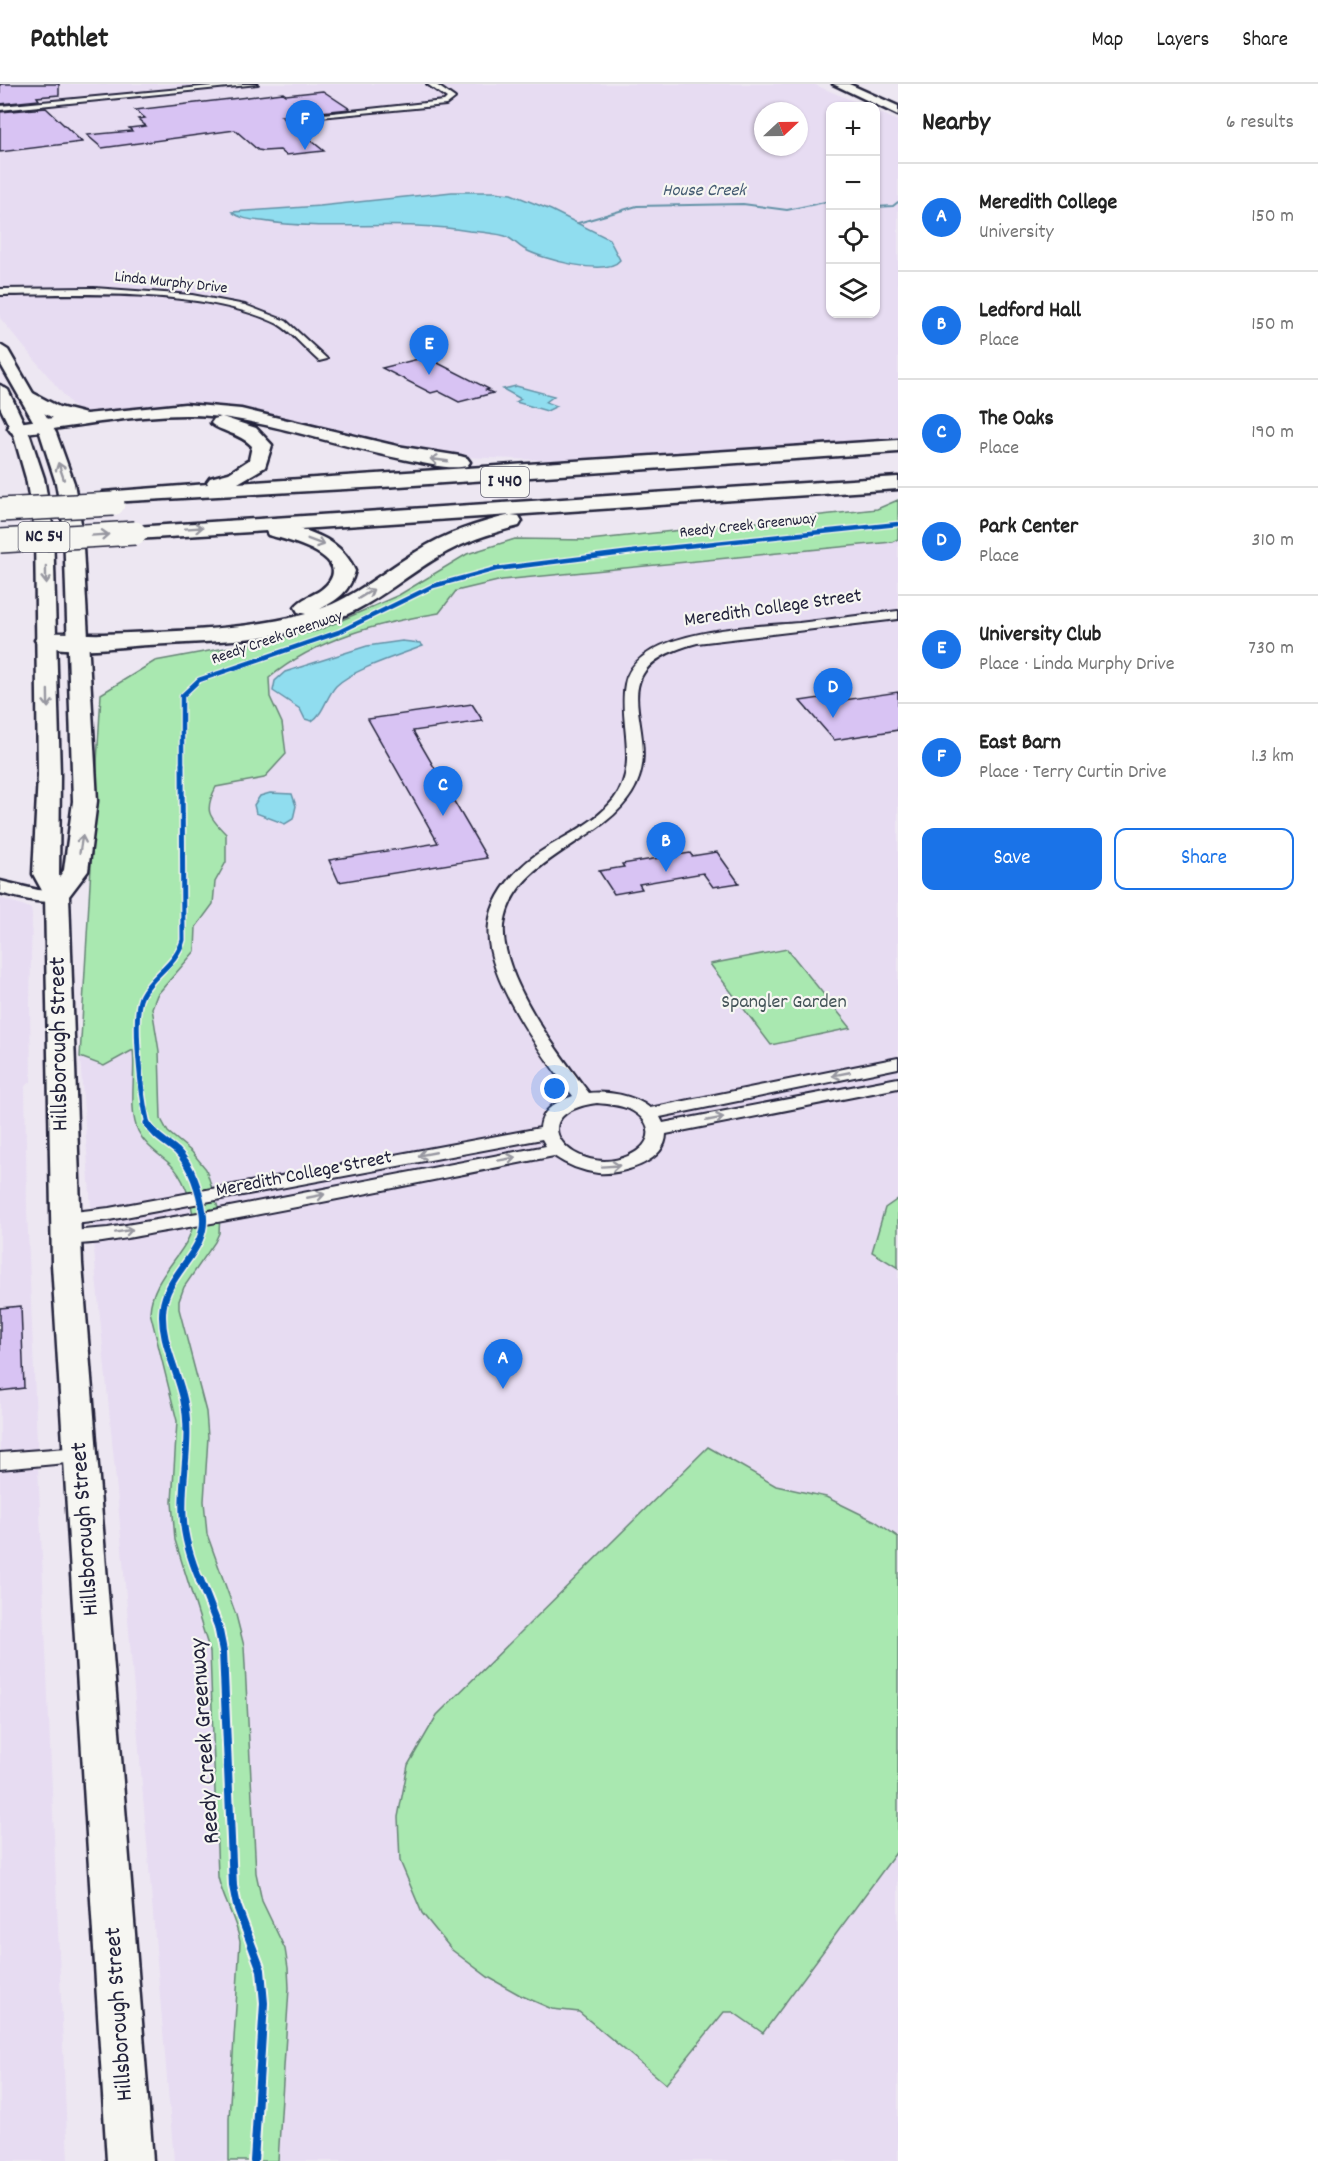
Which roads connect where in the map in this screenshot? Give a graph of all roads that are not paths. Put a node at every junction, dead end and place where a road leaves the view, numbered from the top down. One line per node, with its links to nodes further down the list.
1 (255, 84): 4 (street)
2 (430, 84): 6 (street)
3 (841, 86): 5 (highway)
4 (0, 108)
5 (898, 111)
6 (299, 117)
7 (0, 292): 9 (street, Linda Murphy Drive)
8 (0, 350): 11 (main road, NC 54)
9 (322, 359)
10 (0, 390): 14 (main road, Hillsborough Street / NC 54)
11 (29, 397): 12 (highway); 13 (main road, NC 54)
12 (93, 418): 13 (highway); 17 (highway, one-way to 12)
13 (46, 429): 14 (highway); 20 (highway); 29 (main road, NC 54, one-way to 13)
14 (20, 432): 30 (main road, Hillsborough Street / NC 54, one-way to 30)
15 (898, 446): 17 (highway)
16 (898, 456): 23 (highway, I 440)
17 (624, 465): 20 (highway)
18 (898, 469): 23 (highway, I 440)
19 (898, 483): 21 (highway)
20 (165, 493): 23 (highway)
21 (748, 493): 26 (highway); 29 (highway, one-way to 21)
22 (0, 501): 23 (highway)
23 (113, 505): 24 (highway, I 440, bridge); 25 (highway, I 440)
24 (0, 510)
25 (0, 522)
26 (239, 525): 27 (highway, one-way to 26, bridge); 29 (highway, one-way to 29)
27 (0, 541)
28 (898, 615): 36 (street, Meredith College Street)
29 (78, 638): 30 (highway); 32 (main road, one-way to 29)
30 (47, 640): 32 (main road, Hillsborough Street, one-way to 32)
31 (0, 887): 32 (street)
32 (57, 896): 43 (main road, Hillsborough Street)
33 (898, 1063): 34 (street, one-way to 34)
34 (801, 1082): 37 (street); 38 (street)
35 (898, 1083): 37 (street)
36 (584, 1098): 38 (street); 39 (street)
37 (813, 1100): 38 (street, one-way to 37)
38 (652, 1122): 41 (street, one-way to 38)
39 (547, 1132): 40 (street, Meredith College Street); 41 (street)
40 (469, 1146): 42 (street); 43 (street, Meredith College Street, one-way to 43)
41 (557, 1150): 42 (street, Meredith College Street, one-way to 41)
42 (478, 1164): 43 (street, Meredith College Street, one-way to 42)
43 (65, 1228): 44 (main road, Hillsborough Street)
44 (81, 1455): 45 (street); 46 (main road, Hillsborough Street)
45 (0, 1461)
46 (130, 2161)

